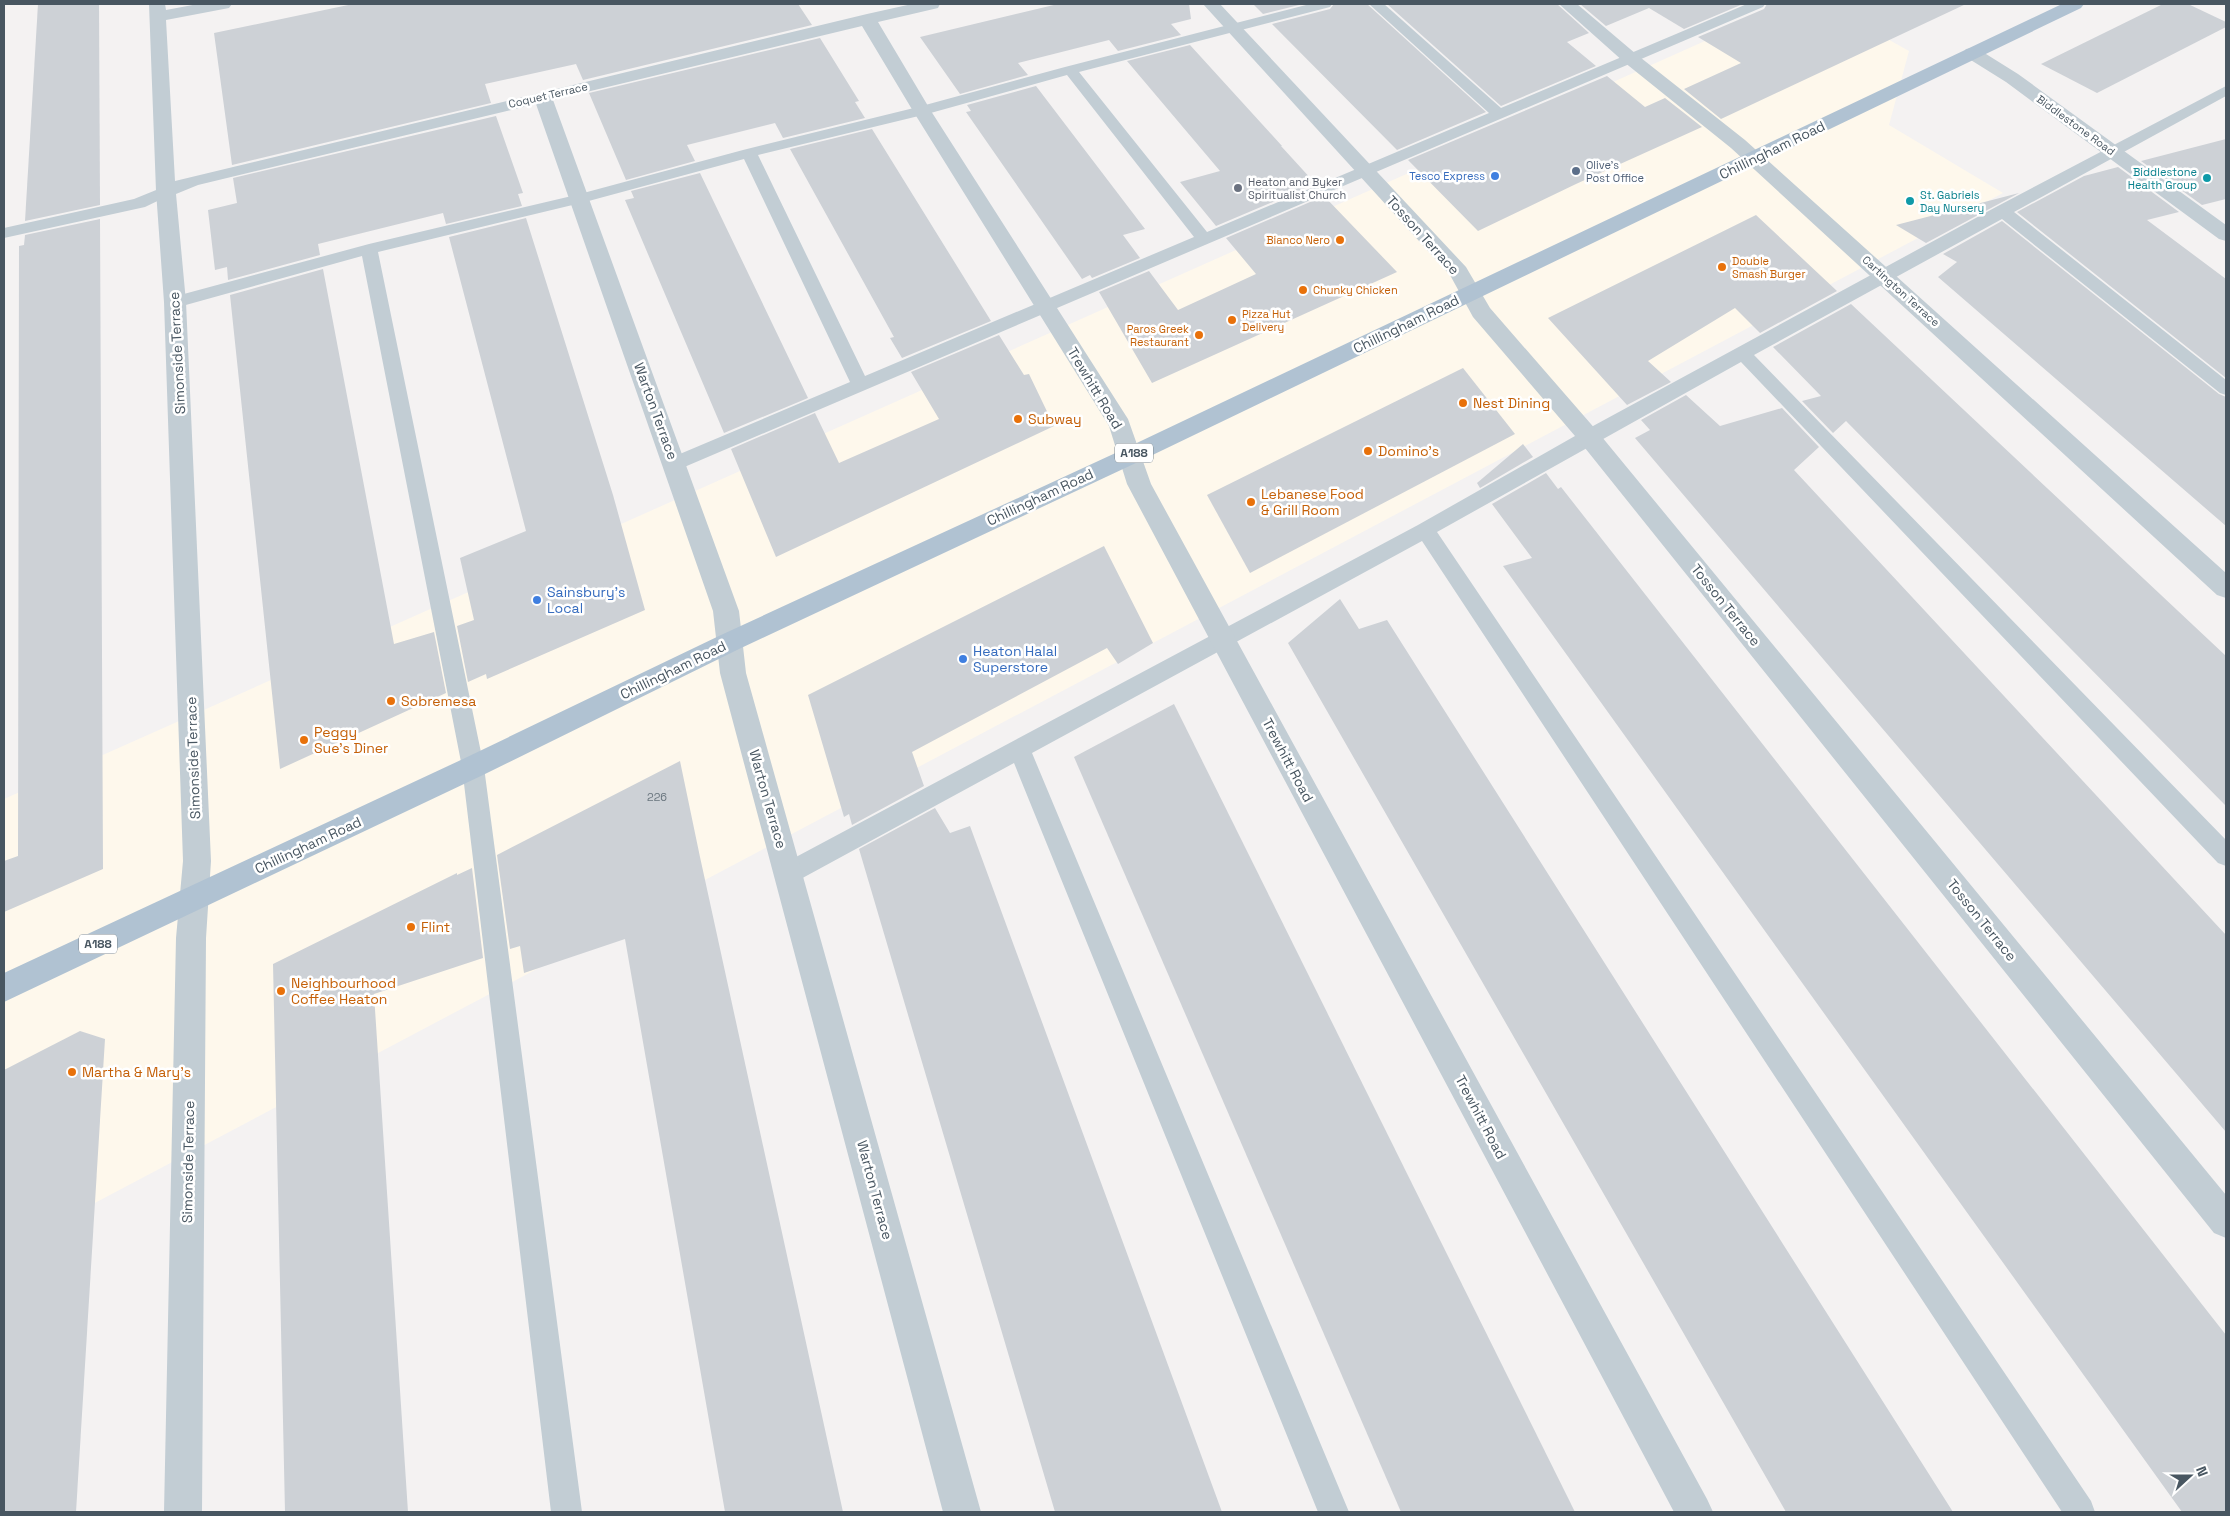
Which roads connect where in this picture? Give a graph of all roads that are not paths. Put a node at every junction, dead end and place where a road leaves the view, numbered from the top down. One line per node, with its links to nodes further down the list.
1 (223, 4): 9 (street)
2 (932, 4): 10 (street, Coquet Terrace)
3 (1211, 4): 11 (street, Tosson Terrace)
4 (1325, 4): 11 (lane)
5 (1376, 4): 18 (lane)
6 (1567, 4): 13 (street, Cartington Terrace)
7 (1758, 4): 13 (lane)
8 (2072, 4): 12 (main road, Chillingham Road / A188)
9 (157, 10): 23 (street, Simonside Terrace)
10 (867, 19): 16 (street, Coquet Terrace); 17 (street, Trewhitt Road)
11 (1233, 27): 14 (lane); 22 (street, Tosson Terrace)
12 (1972, 53): 19 (street, Biddlestone Road); 21 (main road, Chillingham Road / A188)
13 (1630, 58): 18 (lane); 21 (street, Cartington Terrace)
14 (1070, 70): 17 (lane); 28 (lane)
15 (2226, 90): 19 (lane)
16 (543, 96): 23 (street, Coquet Terrace); 24 (street, Warton Terrace)
17 (922, 111): 20 (lane); 33 (street, Trewhitt Road)
18 (1500, 115): 22 (lane)
19 (2112, 151): 25 (lane); 27 (street, Biddlestone Road)
20 (749, 153): 24 (lane); 35 (lane)
21 (1754, 158): 30 (street, Cartington Terrace); 31 (main road, Chillingham Road / A188)
22 (1366, 172): 28 (lane); 31 (street, Tosson Terrace)
23 (166, 191): 26 (lane); 32 (street, Simonside Terrace)
24 (579, 199): 29 (lane); 39 (street, Warton Terrace)
25 (2002, 211): 30 (lane); 36 (lane)
26 (4, 234)
27 (2226, 234)
28 (1204, 239): 33 (lane)
29 (369, 249): 32 (lane); 45 (lane)
30 (1884, 275): 34 (lane); 41 (street, Cartington Terrace)
31 (1470, 293): 37 (street, Tosson Terrace); 38 (main road, Chillingham Road / A188)
32 (175, 302): 48 (street, Simonside Terrace)
33 (1045, 306): 35 (lane); 38 (street, Trewhitt Road)
34 (1743, 354): 37 (lane); 46 (lane)
35 (860, 384): 39 (lane)
36 (2226, 389)
37 (1589, 437): 40 (lane); 50 (street, Tosson Terrace)
38 (1130, 456): 42 (street, Trewhitt Road); 43 (main road, Chillingham Road / A188)
39 (675, 464): 43 (street, Warton Terrace)
40 (1425, 530): 42 (lane); 56 (lane)
41 (2226, 588)
42 (1222, 638): 44 (lane); 55 (street, Trewhitt Road)
43 (730, 642): 45 (main road, Chillingham Road / A188); 47 (street, Warton Terrace)
44 (1020, 750): 47 (lane); 54 (lane)
45 (473, 767): 48 (main road, Chillingham Road / A188); 52 (lane)
46 (2226, 856)
47 (789, 873): 53 (street, Warton Terrace)
48 (193, 900): 49 (main road, Chillingham Road / A188); 51 (street, Simonside Terrace)
49 (4, 988)
50 (2226, 1221)
51 (183, 1512)
52 (566, 1512)
53 (962, 1512)
54 (1333, 1512)
55 (1694, 1512)
56 (2080, 1512)

